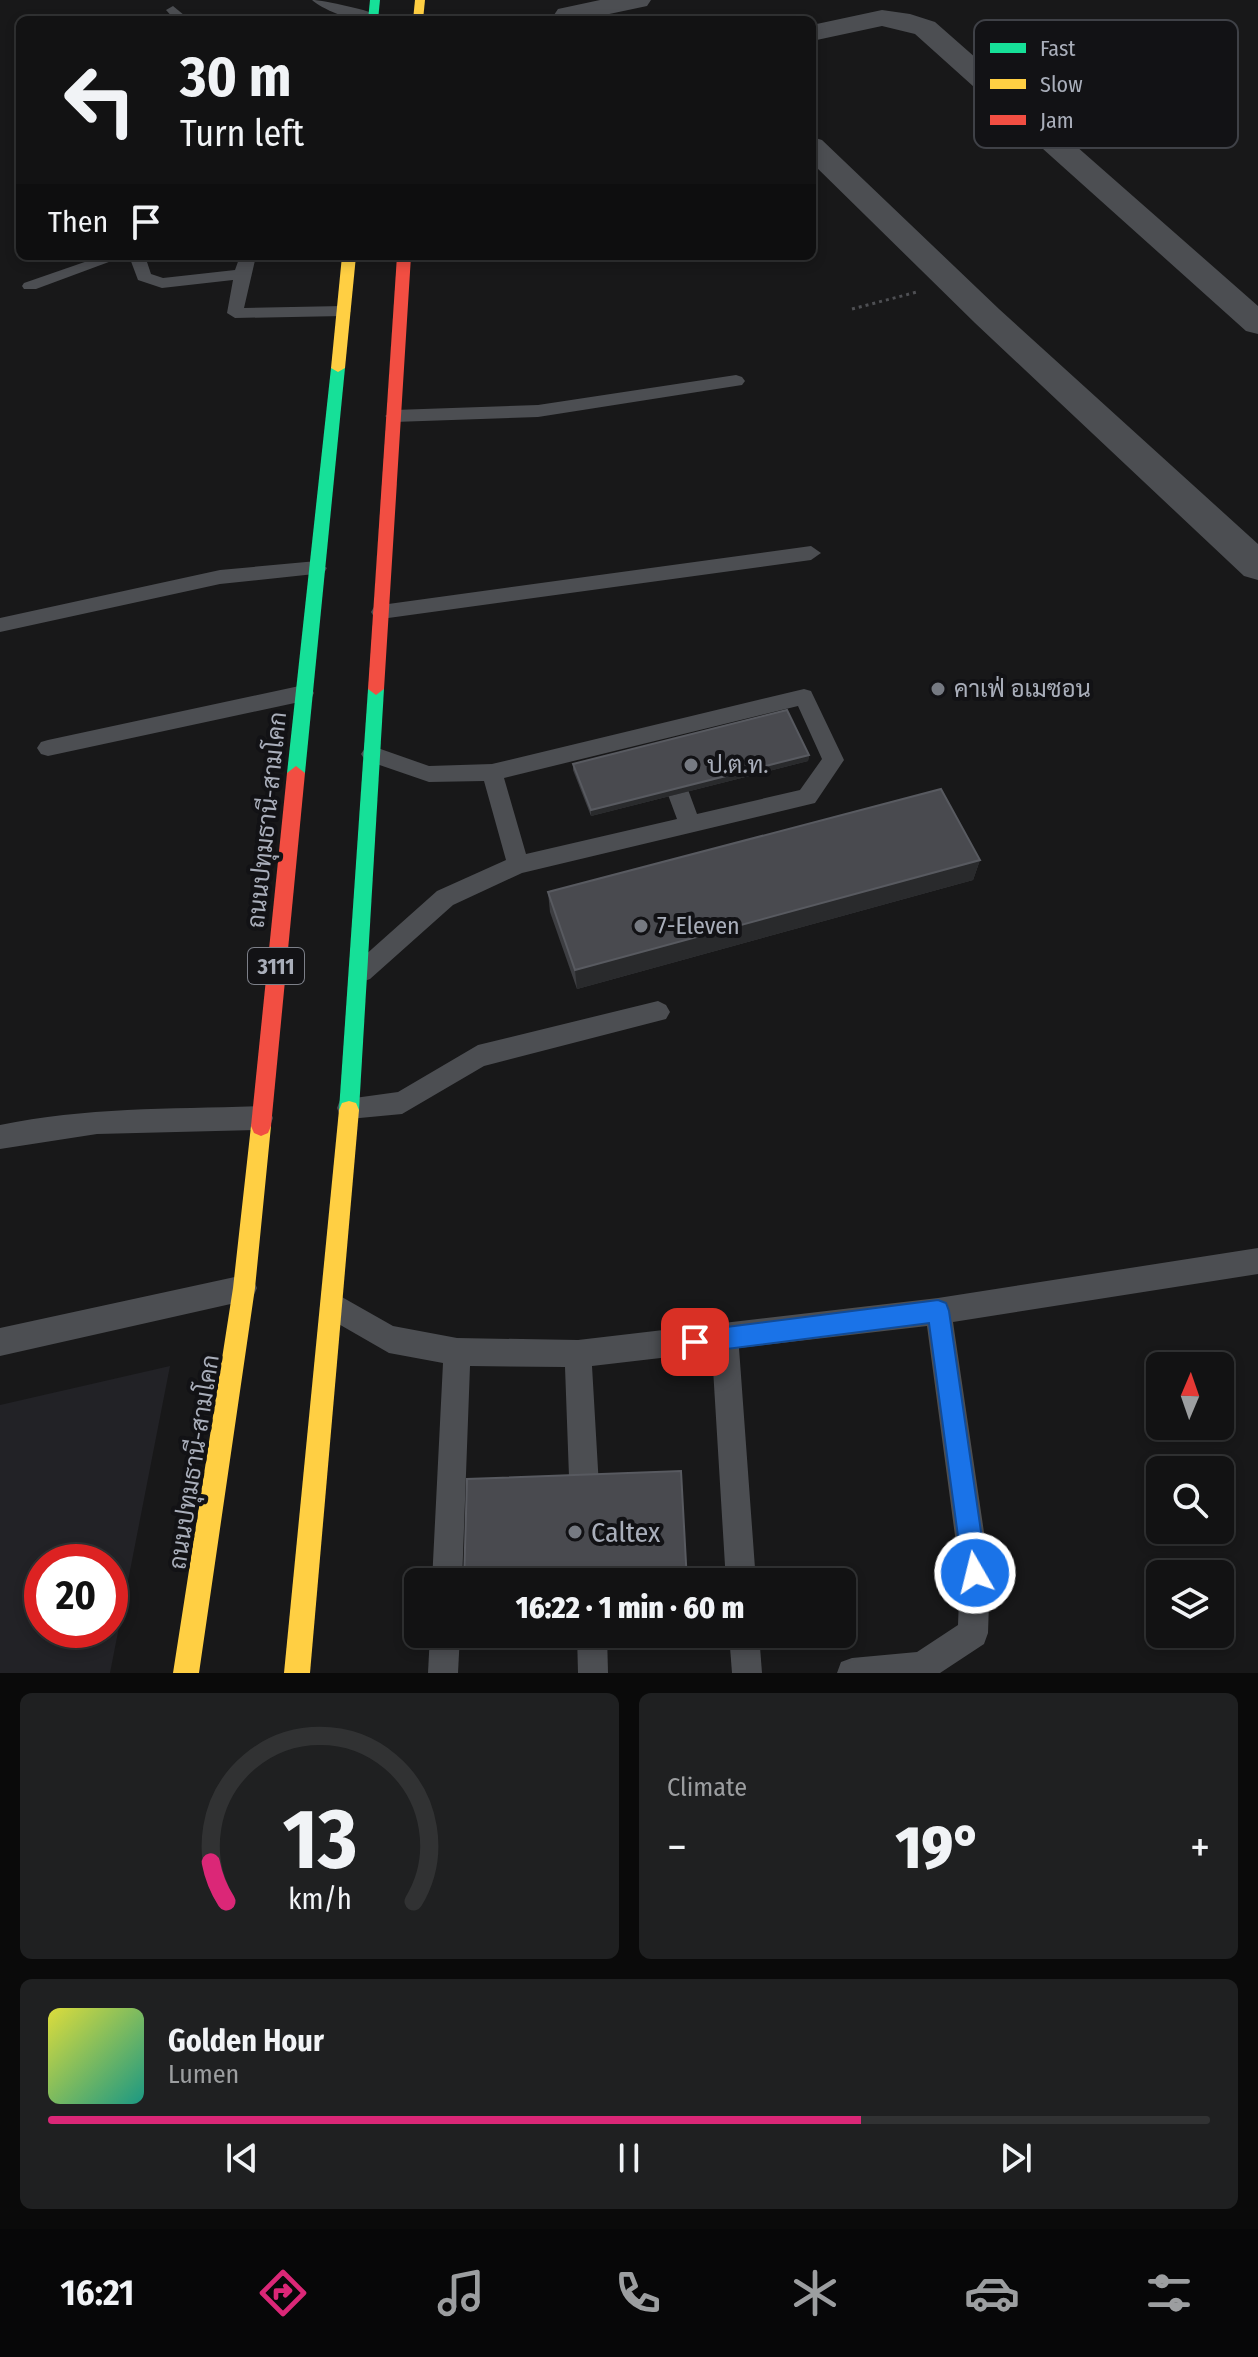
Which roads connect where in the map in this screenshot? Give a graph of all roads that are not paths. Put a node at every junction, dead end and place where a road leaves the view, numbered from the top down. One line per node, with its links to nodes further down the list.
1 (319, 0): 3 (lane)
2 (638, 0): 4 (street)
3 (374, 12)
4 (567, 15)
5 (816, 32): 6 (street)
6 (974, 72)
7 (1060, 148): 17 (street)
8 (816, 150): 21 (street)
9 (105, 260): 15 (lane)
10 (138, 260): 14 (lane)
11 (247, 260): 14 (lane)
12 (349, 260): 16 (main road, ถนนปทุมธานี-สามโคก / 3111)
13 (404, 260): 19 (main road)
14 (242, 274): 16 (lane)
15 (30, 286)
16 (343, 311): 22 (main road, ถนนปทุมธานี-สามโคก / 3111)
17 (1258, 324)
18 (736, 381): 19 (lane)
19 (394, 416): 23 (main road)
20 (811, 553): 23 (lane)
21 (1258, 566)
22 (317, 568): 24 (lane); 25 (main road, ถนนปทุมธานี-สามโคก / 3111)
23 (381, 612): 28 (main road)
24 (0, 625)
25 (304, 693): 27 (lane); 35 (main road, ถนนปทุมธานี-สามโคก / 3111)
26 (656, 733): 29 (lane); 30 (lane); 30 (lane)
27 (48, 748)
28 (372, 754): 29 (lane); 32 (main road)
29 (492, 772): 31 (lane)
30 (690, 825): 31 (lane)
31 (518, 865): 32 (lane)
32 (356, 976): 34 (main road)
33 (658, 1012): 34 (lane)
34 (349, 1108): 39 (main road)
35 (261, 1118): 36 (lane); 38 (main road, ถนนปทุมธานี-สามโคก / 3111)
36 (0, 1137)
37 (1258, 1261): 40 (lane)
38 (244, 1288): 42 (lane); 51 (main road, ถนนปทุมธานี-สามโคก / 3111)
39 (332, 1305): 43 (lane); 52 (main road)
40 (938, 1311): 41 (lane); 56 (lane)
41 (725, 1339): 44 (lane); 47 (lane)
42 (0, 1342)
43 (457, 1352): 44 (lane); 46 (lane)
44 (578, 1354): 45 (lane)
45 (587, 1536)
46 (448, 1568)
47 (740, 1568)
48 (444, 1648): 53 (lane)
49 (592, 1648): 54 (lane)
50 (745, 1648): 55 (lane)
51 (186, 1673)
52 (297, 1673)
53 (443, 1673)
54 (593, 1673)
55 (747, 1673)
56 (852, 1673)

